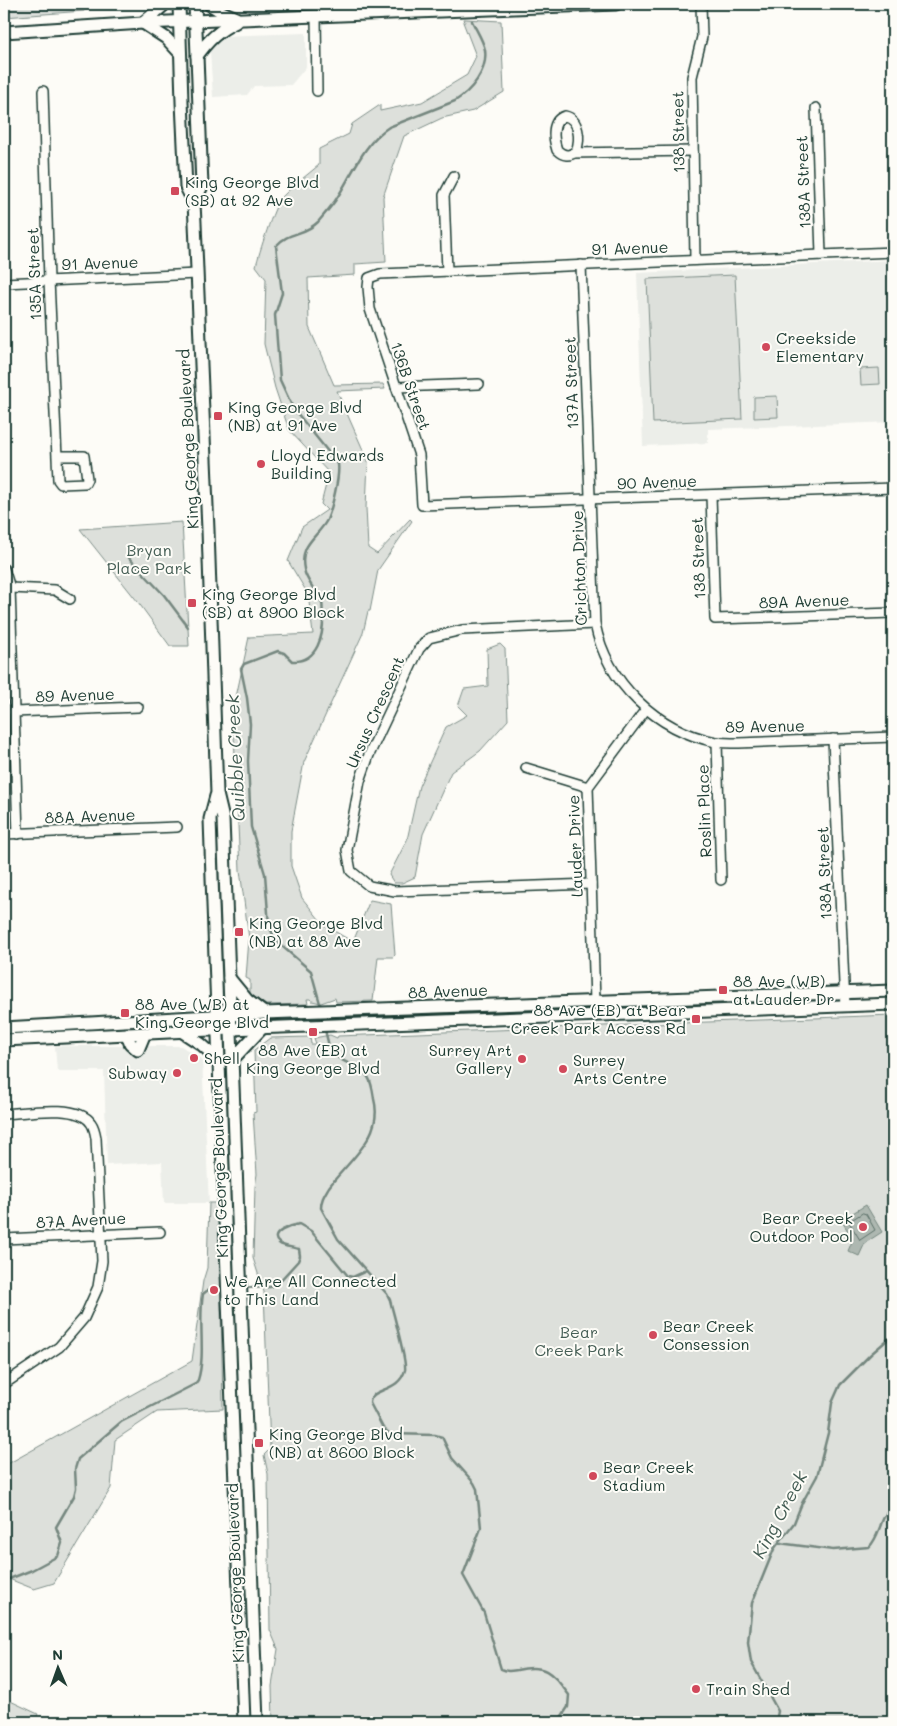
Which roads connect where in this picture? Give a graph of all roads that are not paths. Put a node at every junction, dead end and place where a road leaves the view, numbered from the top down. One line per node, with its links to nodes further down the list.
1 (165, 4): 13 (main road)
2 (179, 4): 11 (main road, King George Boulevard)
3 (195, 4): 12 (main road, King George Boulevard)
4 (209, 4): 10 (main road)
5 (585, 4): 6 (main road); 8 (main road)
6 (616, 4)
7 (701, 4): 20 (street, 138 Street)
8 (394, 9): 9 (main road)
9 (316, 16): 10 (main road); 18 (street)
10 (240, 20): 12 (main road); 16 (main road)
11 (180, 22): 12 (main road); 13 (main road); 15 (main road, King George Boulevard)
12 (196, 22): 16 (main road, King George Boulevard)
13 (143, 23): 14 (main road); 15 (main road)
14 (4, 32)
15 (180, 53): 23 (main road, King George Boulevard)
16 (197, 56): 23 (main road, King George Boulevard)
17 (43, 91): 31 (street, 135A Street)
18 (317, 91)
19 (816, 108): 25 (street, 138A Street)
20 (693, 151): 21 (street); 26 (street, 138 Street)
21 (574, 153)
22 (454, 176): 28 (street)
23 (194, 203): 29 (main road, King George Boulevard)
24 (893, 252): 25 (street, 91 Avenue)
25 (821, 255): 26 (street, 91 Avenue)
26 (695, 260): 27 (street, 91 Avenue)
27 (582, 265): 28 (street, 91 Avenue); 38 (street, 137A Street)
28 (447, 271): 30 (street, 91 Avenue)
29 (197, 274): 31 (street, 91 Avenue); 54 (main road, King George Boulevard)
30 (369, 278): 34 (street, 136B Street)
31 (49, 280): 32 (street, 91 Avenue); 35 (street, 135A Street)
32 (4, 283)
33 (479, 384): 34 (street)
34 (396, 387): 39 (street, 136B Street)
35 (57, 456)
36 (893, 488): 37 (street, 90 Avenue)
37 (711, 495): 38 (street, 90 Avenue); 44 (street, 138 Street)
38 (591, 500): 39 (street, 90 Avenue); 45 (street, Crichton Drive)
39 (422, 505)
40 (4, 570): 41 (street)
41 (10, 588): 42 (street); 48 (street)
42 (70, 599)
43 (893, 613): 44 (street, 89A Avenue)
44 (715, 620)
45 (594, 624): 47 (street, Crichton Drive); 59 (street, Ursus Crescent)
46 (138, 708): 48 (street, 89 Avenue)
47 (646, 709): 51 (street, 89 Avenue); 53 (street, Lauder Drive)
48 (14, 712): 57 (street)
49 (893, 737): 50 (street, 89 Avenue)
50 (833, 739): 51 (street, 89 Avenue); 62 (street, 138A Street)
51 (717, 742): 58 (street, Roslin Place)
52 (526, 768): 53 (street)
53 (588, 787): 59 (street, Lauder Drive)
54 (217, 794): 60 (main road, King George Boulevard); 69 (main road, King George Boulevard)
55 (177, 827): 57 (street, 88A Avenue)
56 (4, 834): 57 (street, 88A Avenue)
57 (18, 834)
58 (720, 880)
59 (591, 884): 63 (street, Lauder Drive)
60 (229, 978): 66 (main road); 67 (main road, King George Boulevard)
61 (893, 991): 62 (main road, 88 Avenue)
62 (844, 992): 63 (main road, 88 Avenue); 65 (street, 138A Street)
63 (595, 1002): 66 (main road, 88 Avenue); 68 (main road)
64 (893, 1004): 65 (main road, 88 Avenue)
65 (845, 1006): 68 (main road, 88 Avenue)
66 (264, 1014): 67 (main road, 88 Avenue)
67 (230, 1015): 69 (main road, 88 Avenue); 73 (main road, King George Boulevard)
68 (583, 1015): 70 (main road, 88 Avenue)
69 (217, 1016): 71 (main road, 88 Avenue); 72 (main road, King George Boulevard)
70 (263, 1027): 73 (main road, 88 Avenue); 79 (main road)
71 (4, 1028)
72 (218, 1029): 73 (main road, 88 Avenue); 74 (main road, 88 Avenue); 78 (main road, King George Boulevard)
73 (231, 1029): 79 (main road, King George Boulevard)
74 (181, 1032): 75 (main road, 88 Avenue); 78 (main road)
75 (145, 1033): 76 (main road, 88 Avenue); 76 (main road)
76 (126, 1034): 77 (main road, 88 Avenue)
77 (4, 1040)
78 (219, 1060): 84 (main road, King George Boulevard)
79 (232, 1060): 84 (main road, King George Boulevard)
80 (4, 1114): 82 (street)
81 (160, 1232): 82 (street, 87A Avenue)
82 (101, 1234): 83 (street, 87A Avenue); 86 (street)
83 (4, 1239)
84 (233, 1268): 85 (main road, King George Boulevard)
85 (235, 1312): 87 (main road, King George Boulevard); 88 (main road, King George Boulevard)
86 (4, 1384)
87 (244, 1722)
88 (257, 1722)

